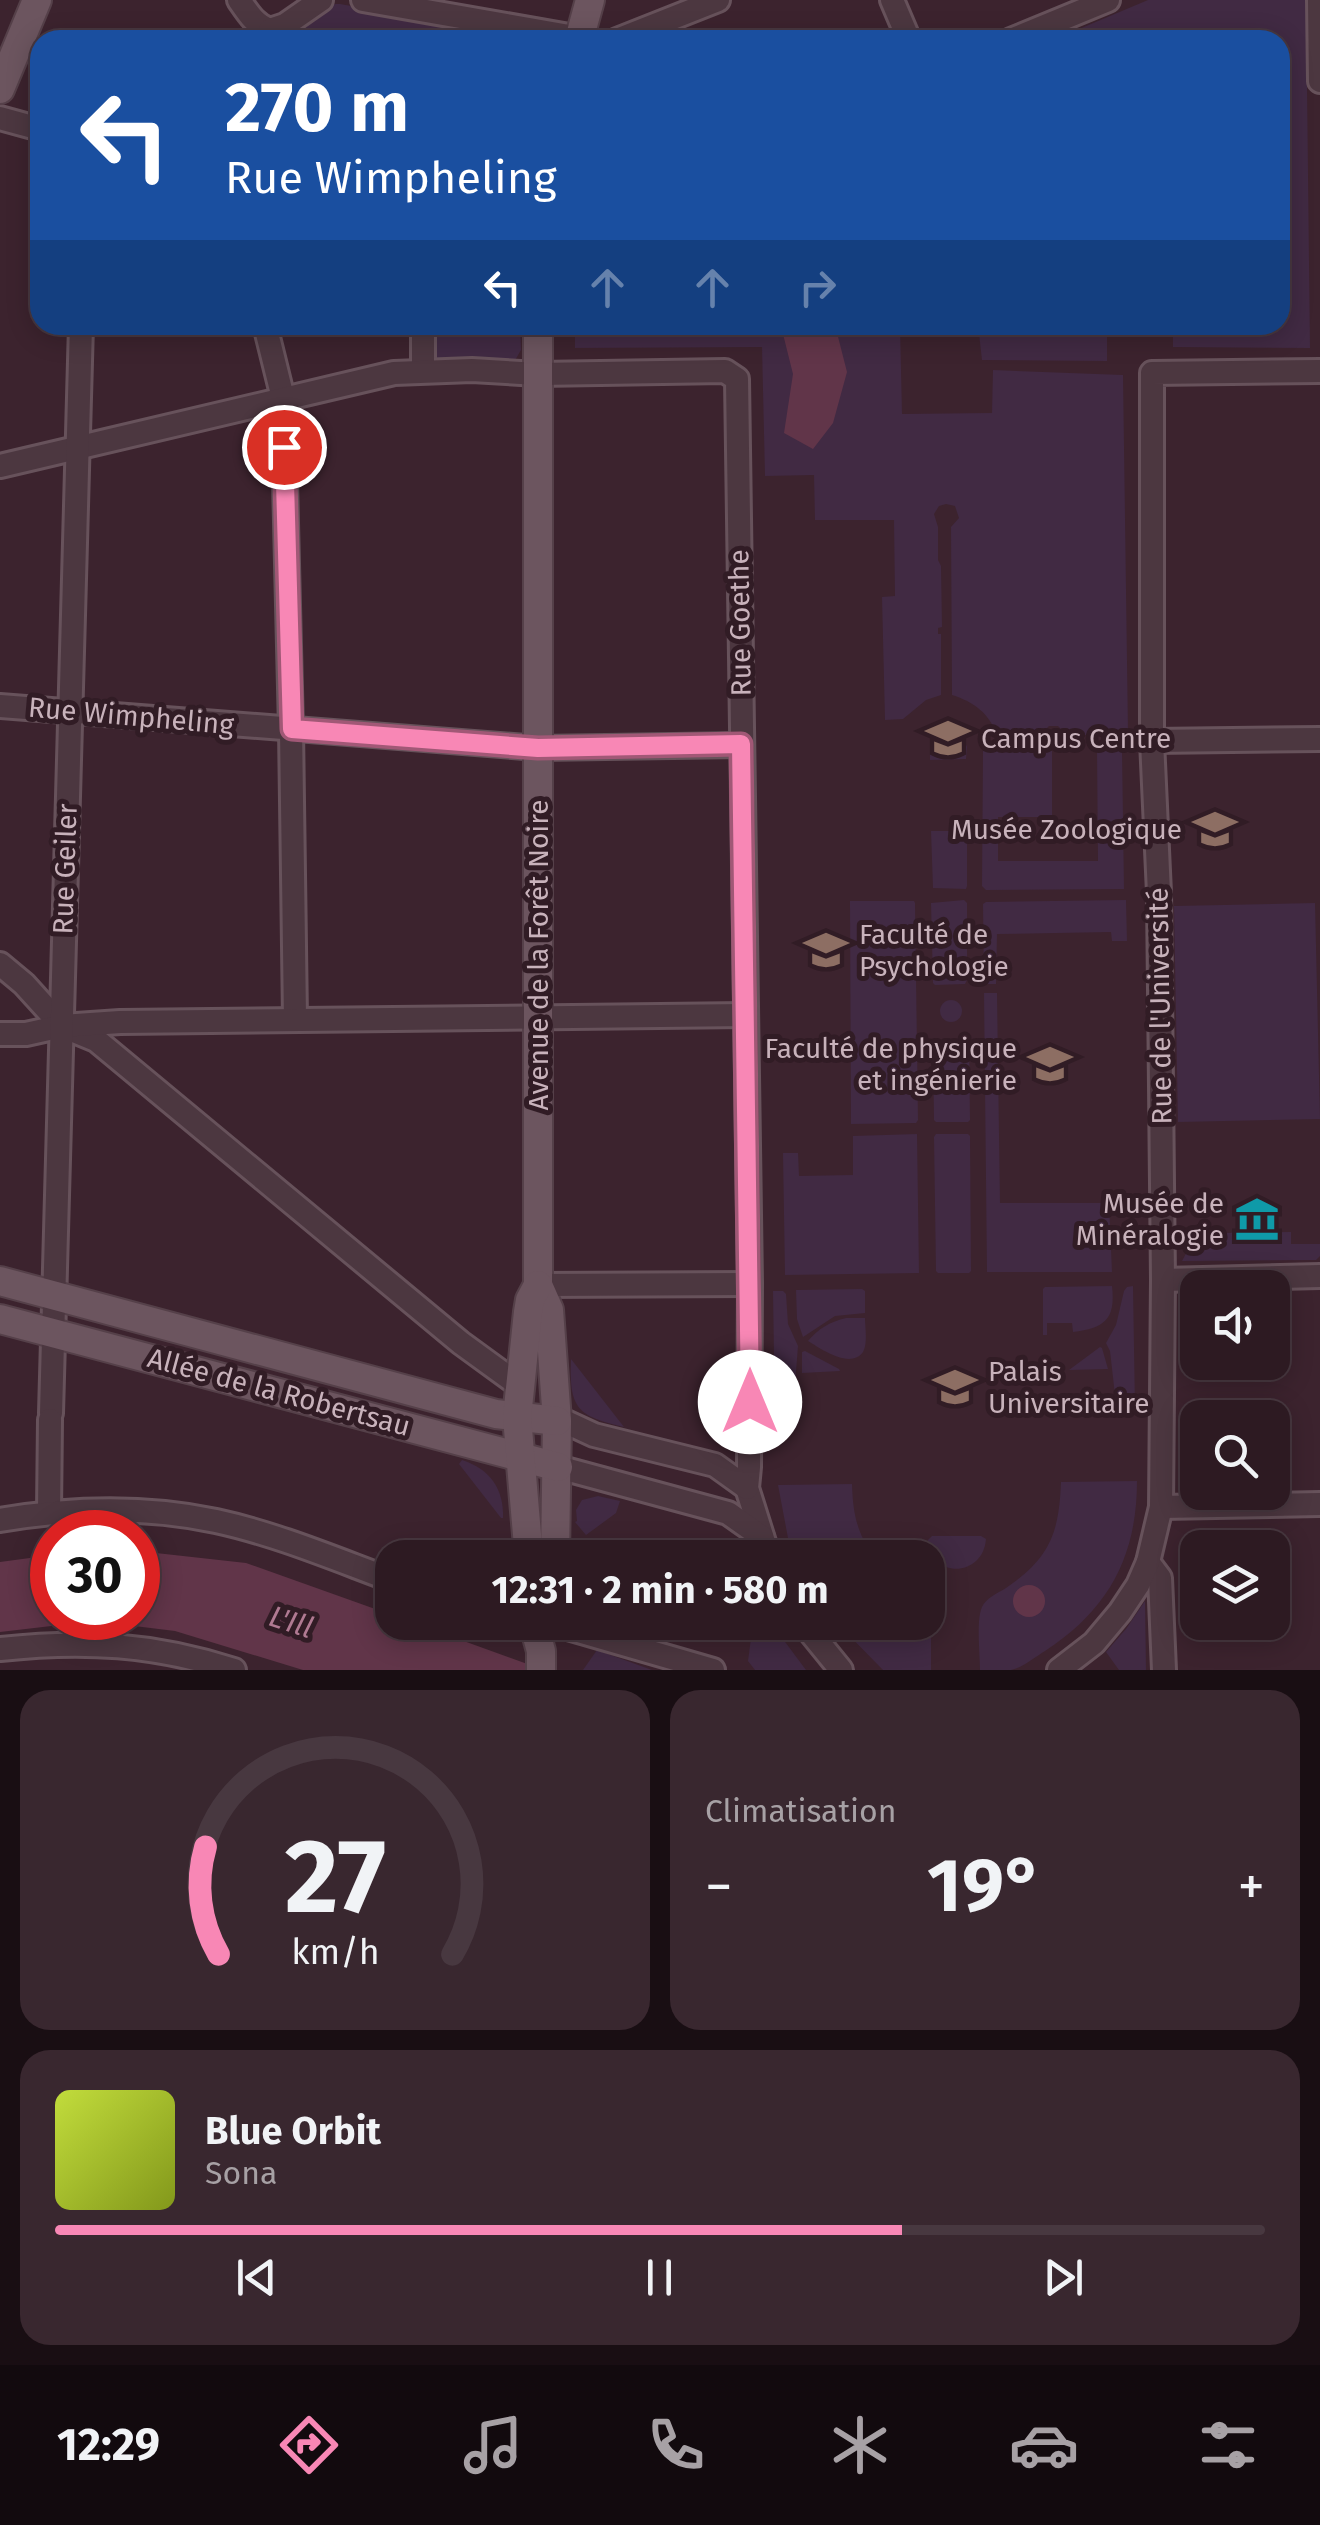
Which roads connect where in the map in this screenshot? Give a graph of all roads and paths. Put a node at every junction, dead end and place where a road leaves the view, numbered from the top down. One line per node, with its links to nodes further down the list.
1 (37, 0): 18 (main road)
2 (240, 0): 10 (street)
3 (322, 0): 11 (street)
4 (362, 0): 12 (street)
5 (590, 0): 13 (main road)
6 (718, 0): 14 (street)
7 (892, 0): 15 (street)
8 (1108, 0): 16 (street)
9 (1319, 0): 17 (street)
10 (265, 30)
11 (278, 30)
12 (533, 30)
13 (585, 30)
14 (642, 30)
15 (905, 30)
16 (1035, 30)
17 (1320, 81)
18 (0, 89)
19 (0, 118): 20 (street)
20 (30, 126)
21 (81, 335): 29 (street, Rue Geiler)
22 (267, 335): 28 (street)
23 (423, 335): 25 (street)
24 (538, 335): 27 (main road, Avenue de la Forêt Noire)
25 (423, 371): 27 (street); 28 (street)
26 (1320, 371): 35 (street, Rue de l'Université)
27 (538, 374): 36 (street, Rue Goethe); 37 (main road, Avenue de la Forêt Noire)
28 (283, 398): 29 (street); 33 (street)
29 (77, 448): 30 (street); 32 (street, Rue Geiler)
30 (0, 466)
31 (0, 706): 32 (street, Rue Wimpheling)
32 (70, 710): 33 (street, Rue Wimpheling); 42 (street, Rue Geiler)
33 (292, 729): 37 (street, Rue Wimpheling); 41 (street)
34 (1320, 738): 35 (street)
35 (1152, 741): 46 (street, Rue de l'Université)
36 (741, 744): 37 (street, Rue Wimpheling); 39 (street, Rue Goethe)
37 (538, 748): 40 (main road, Avenue de la Forêt Noire)
38 (0, 964): 42 (street)
39 (746, 1015): 40 (street); 47 (street, Rue Goethe)
40 (538, 1016): 41 (street); 48 (main road, Avenue de la Forêt Noire)
41 (294, 1019): 42 (street)
42 (62, 1026): 43 (street); 49 (street, Rue Geiler); 52 (street)
43 (0, 1034)
44 (1320, 1276): 46 (street)
45 (0, 1280): 49 (main road, Allée de la Robertsau)
46 (1163, 1280): 59 (street, Rue de l'Université)
47 (750, 1284): 48 (street); 57 (street, Rue Goethe)
48 (538, 1285): 52 (main road, Avenue de la Forêt Noire); 54 (main road, Avenue de la Forêt Noire)
49 (52, 1294): 51 (street, Rue Geiler); 53 (main road, Allée de la Robertsau)
50 (0, 1319): 51 (main road, Allée de la Robertsau)
51 (53, 1332): 55 (main road, Allée de la Robertsau); 60 (street, Rue Geiler)
52 (520, 1386): 53 (main road, Avenue de la Forêt Noire); 54 (main road)
53 (518, 1417): 54 (main road, Allée de la Robertsau); 55 (main road, Avenue de la Forêt Noire)
54 (557, 1422): 56 (main road, Avenue de la Forêt Noire); 57 (street)
55 (520, 1456): 56 (main road, Allée de la Robertsau); 64 (main road, Avenue de la Forêt Noire)
56 (558, 1467): 65 (main road, Avenue de la Forêt Noire); 66 (street)
57 (746, 1488): 67 (street)
58 (1320, 1504): 59 (street)
59 (1160, 1507): 68 (street, Rue de l'Université)
60 (49, 1510)
61 (160, 1513): 69 (street)
62 (30, 1515): 63 (street)
63 (0, 1520)
64 (527, 1540)
65 (556, 1540)
66 (758, 1540)
67 (764, 1540)
68 (1148, 1562): 76 (street); 77 (street)
69 (375, 1574)
70 (605, 1640): 74 (street)
71 (817, 1640): 75 (street)
72 (0, 1649): 73 (street)
73 (234, 1670)
74 (713, 1670)
75 (841, 1670)
76 (1059, 1670)
77 (1164, 1670)

